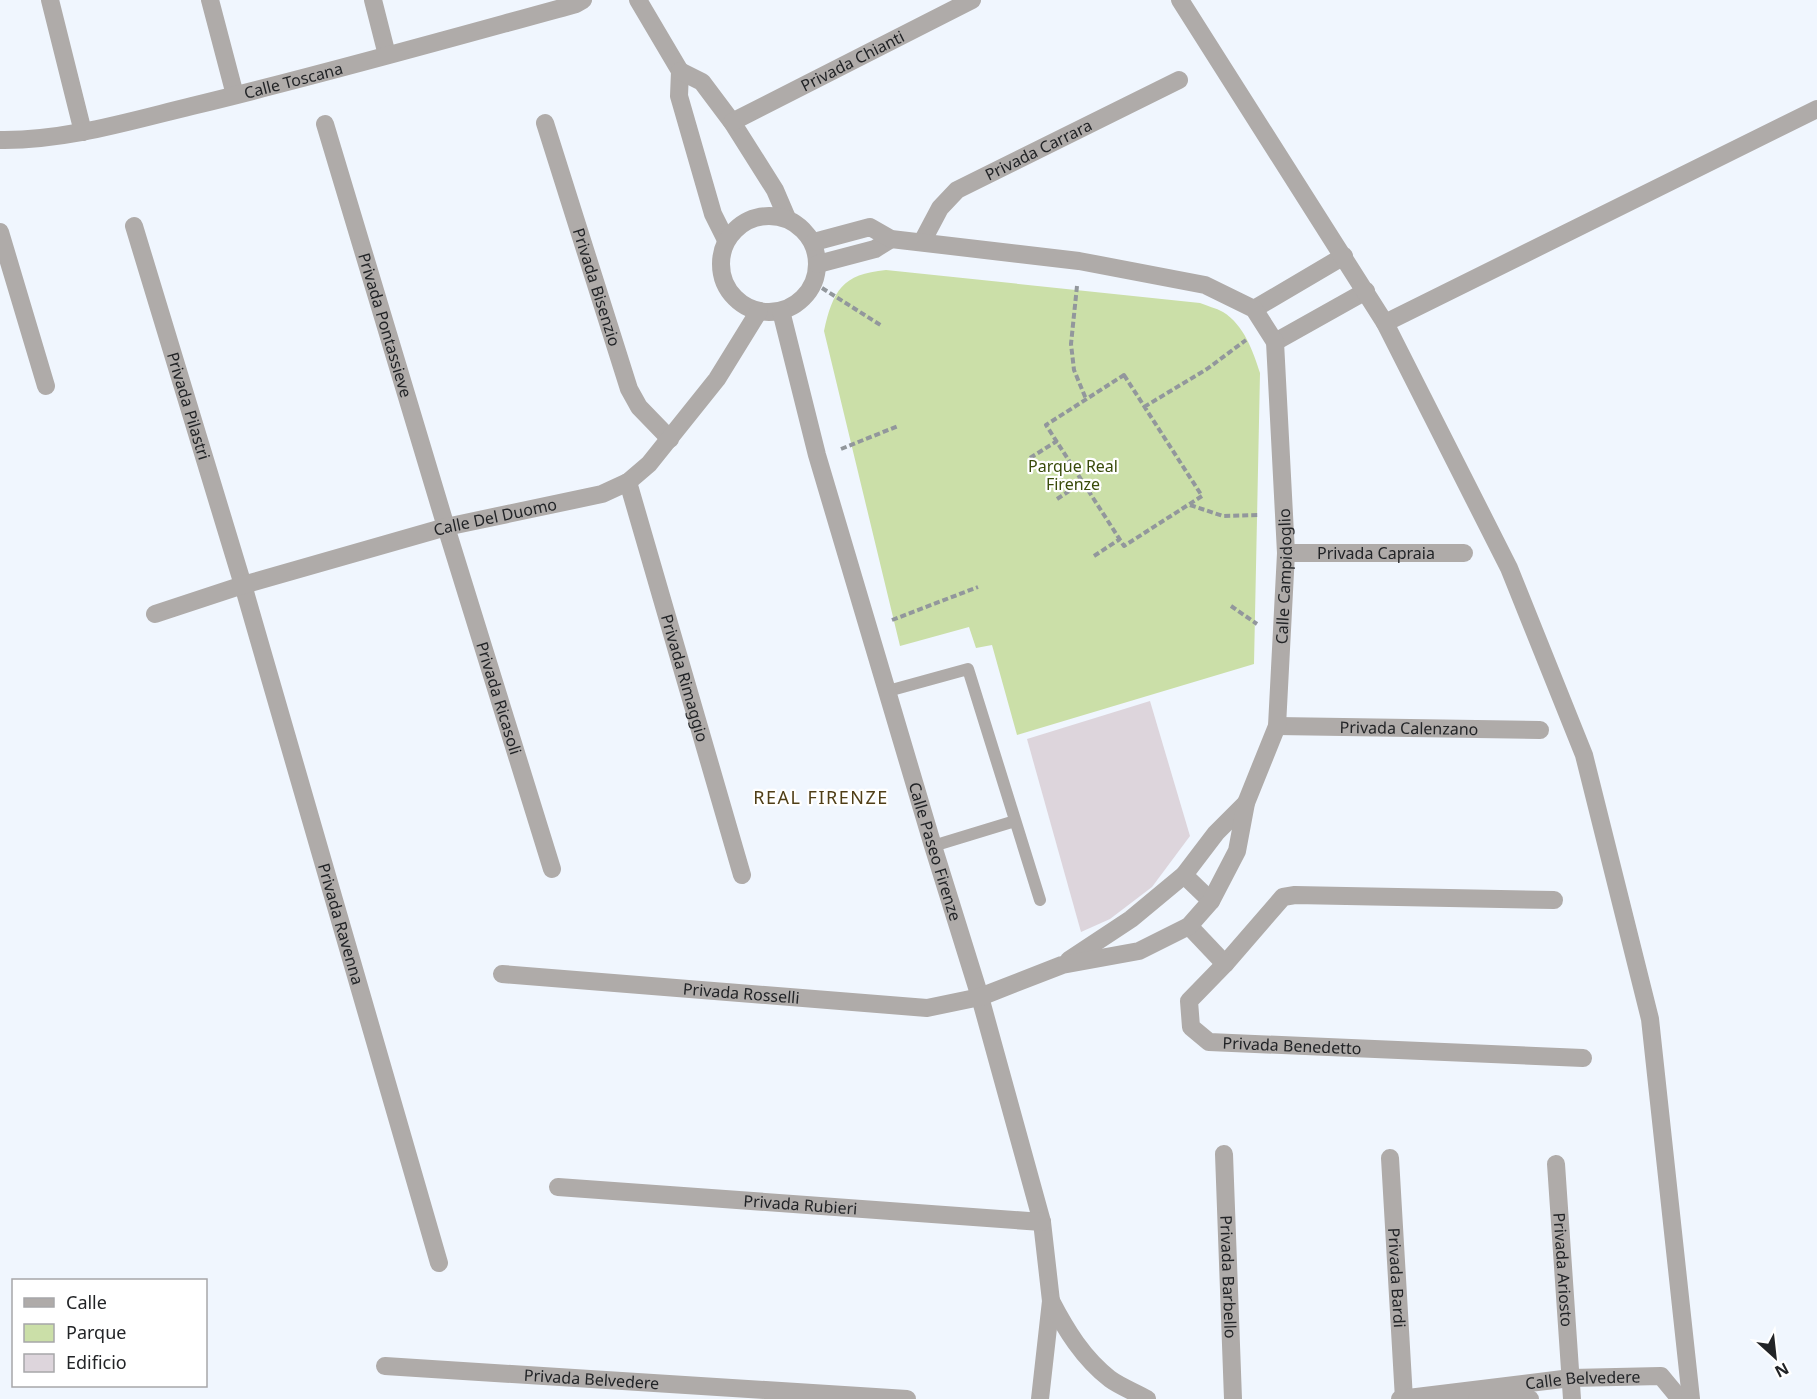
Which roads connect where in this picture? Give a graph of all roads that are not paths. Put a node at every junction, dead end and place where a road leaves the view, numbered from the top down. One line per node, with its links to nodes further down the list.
1 (50, 0): 16 (street)
2 (210, 0): 11 (street)
3 (373, 0): 8 (street)
4 (583, 0): 8 (street, Calle Toscana)
5 (638, 0): 9 (street)
6 (972, 0): 14 (street, Privada Chianti)
7 (1180, 0): 25 (street)
8 (387, 55): 11 (street, Calle Toscana)
9 (680, 71): 14 (street); 22 (street)
10 (1179, 80): 24 (street, Privada Carrara)
11 (235, 95): 16 (street, Calle Toscana)
12 (1817, 109): 31 (street)
13 (545, 123): 34 (street, Privada Bisenzio)
14 (732, 123): 18 (street)
15 (325, 124): 36 (street, Privada Pontassieve)
16 (83, 132): 17 (street, Calle Toscana)
17 (0, 140)
18 (787, 218): 22 (street); 23 (street)
19 (134, 226): 39 (street, Privada Pilastri)
20 (0, 232): 33 (street)
21 (891, 239): 23 (street, Calle Campidoglio); 24 (street, Calle Campidoglio); 26 (street)
22 (726, 240): 29 (street)
23 (814, 242): 26 (street)
24 (922, 242): 28 (street, Calle Campidoglio)
25 (1344, 256): 27 (street); 28 (street)
26 (818, 264): 30 (street)
27 (1366, 291): 31 (street); 32 (street)
28 (1254, 309): 32 (street, Calle Campidoglio)
29 (759, 311): 30 (street); 34 (street, Calle Del Duomo)
30 (780, 311): 41 (street, Calle Paseo Firenze)
31 (1385, 323): 76 (street)
32 (1275, 342): 37 (street, Calle Campidoglio)
33 (46, 386)
34 (670, 439): 35 (street, Calle Del Duomo)
35 (628, 482): 36 (street, Calle Del Duomo); 49 (street, Privada Rimaggio)
36 (446, 527): 39 (street, Calle Del Duomo); 47 (street, Privada Ricasoli)
37 (1286, 553): 38 (street, Privada Capraia); 42 (street, Calle Campidoglio)
38 (1464, 553)
39 (243, 585): 40 (street, Calle Del Duomo); 64 (street, Privada Ravenna)
40 (154, 614)
41 (888, 691): 45 (lane); 46 (street, Calle Paseo Firenze)
42 (1277, 726): 43 (street, Privada Calenzano); 44 (street, Calle Campidoglio)
43 (1540, 730)
44 (1246, 803): 48 (street, Calle Campidoglio); 52 (street, Calle Campidoglio)
45 (1015, 821): 46 (lane); 50 (lane)
46 (933, 846): 57 (street, Calle Paseo Firenze)
47 (552, 869)
48 (1184, 874): 52 (street); 55 (street, Calle Campidoglio)
49 (742, 875)
50 (1040, 900)
51 (1554, 900): 54 (street, Privada Benedetto)
52 (1211, 901): 53 (street, Calle Campidoglio)
53 (1190, 926): 54 (street); 55 (street, Calle Campidoglio)
54 (1225, 964): 58 (street, Privada Benedetto)
55 (1062, 965): 57 (street, Calle Campidoglio)
56 (502, 974): 57 (street, Privada Rosselli)
57 (980, 997): 63 (street, Calle Paseo Firenze)
58 (1583, 1058)
59 (1224, 1154): 71 (street, Privada Barbello)
60 (1390, 1158): 72 (street, Privada Bardi)
61 (1556, 1164): 67 (street, Privada Ariosto)
62 (558, 1187): 63 (street, Privada Rubieri)
63 (1042, 1222): 65 (street, Calle Paseo Firenze)
64 (439, 1263)
65 (1051, 1301): 69 (street, Calle Paseo Firenze); 70 (street)
66 (385, 1366): 68 (street, Privada Belvedere)
67 (1571, 1378): 72 (street, Calle Belvedere); 74 (street, Privada Ariosto); 75 (street, Calle Belvedere)
68 (907, 1399)
69 (1040, 1399)
70 (1147, 1399)
71 (1233, 1399)
72 (1403, 1399): 73 (street, Calle Belvedere)
73 (1530, 1399)
74 (1572, 1399)
75 (1680, 1399)
76 (1691, 1399)

